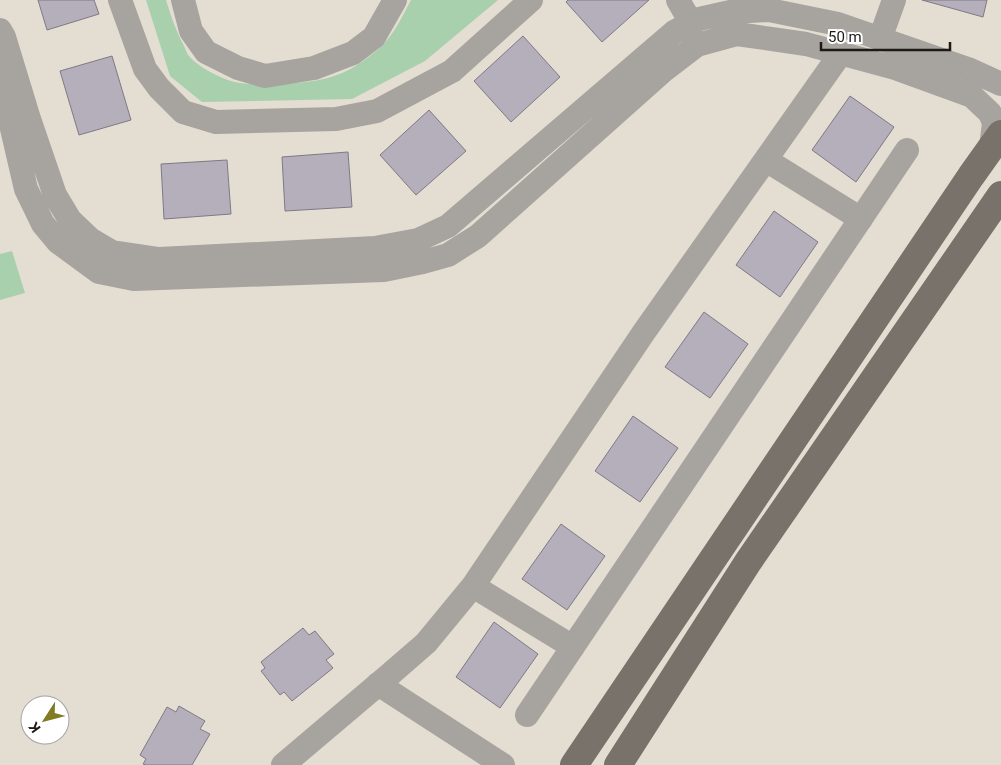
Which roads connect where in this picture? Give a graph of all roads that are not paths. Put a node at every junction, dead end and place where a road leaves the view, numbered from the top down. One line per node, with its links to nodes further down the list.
1 (120, 0): 4 (street)
2 (182, 0): 3 (street)
3 (395, 0)
4 (530, 0)
5 (678, 0): 7 (street)
6 (894, 0): 9 (street)
7 (691, 23): 8 (street); 9 (street)
8 (0, 30)
9 (880, 39): 12 (street)
10 (841, 53): 11 (street); 13 (street); 15 (street)
11 (0, 77)
12 (1001, 84)
13 (996, 141): 24 (main road)
14 (907, 150): 17 (street)
15 (766, 160): 17 (street); 18 (street)
16 (1001, 195): 25 (main road)
17 (861, 219): 19 (street)
18 (473, 586): 19 (street); 20 (street)
19 (573, 647): 21 (street)
20 (378, 684): 22 (street); 23 (street)
21 (527, 715)
22 (283, 765)
23 (503, 765)
24 (574, 765)
25 (618, 765)

